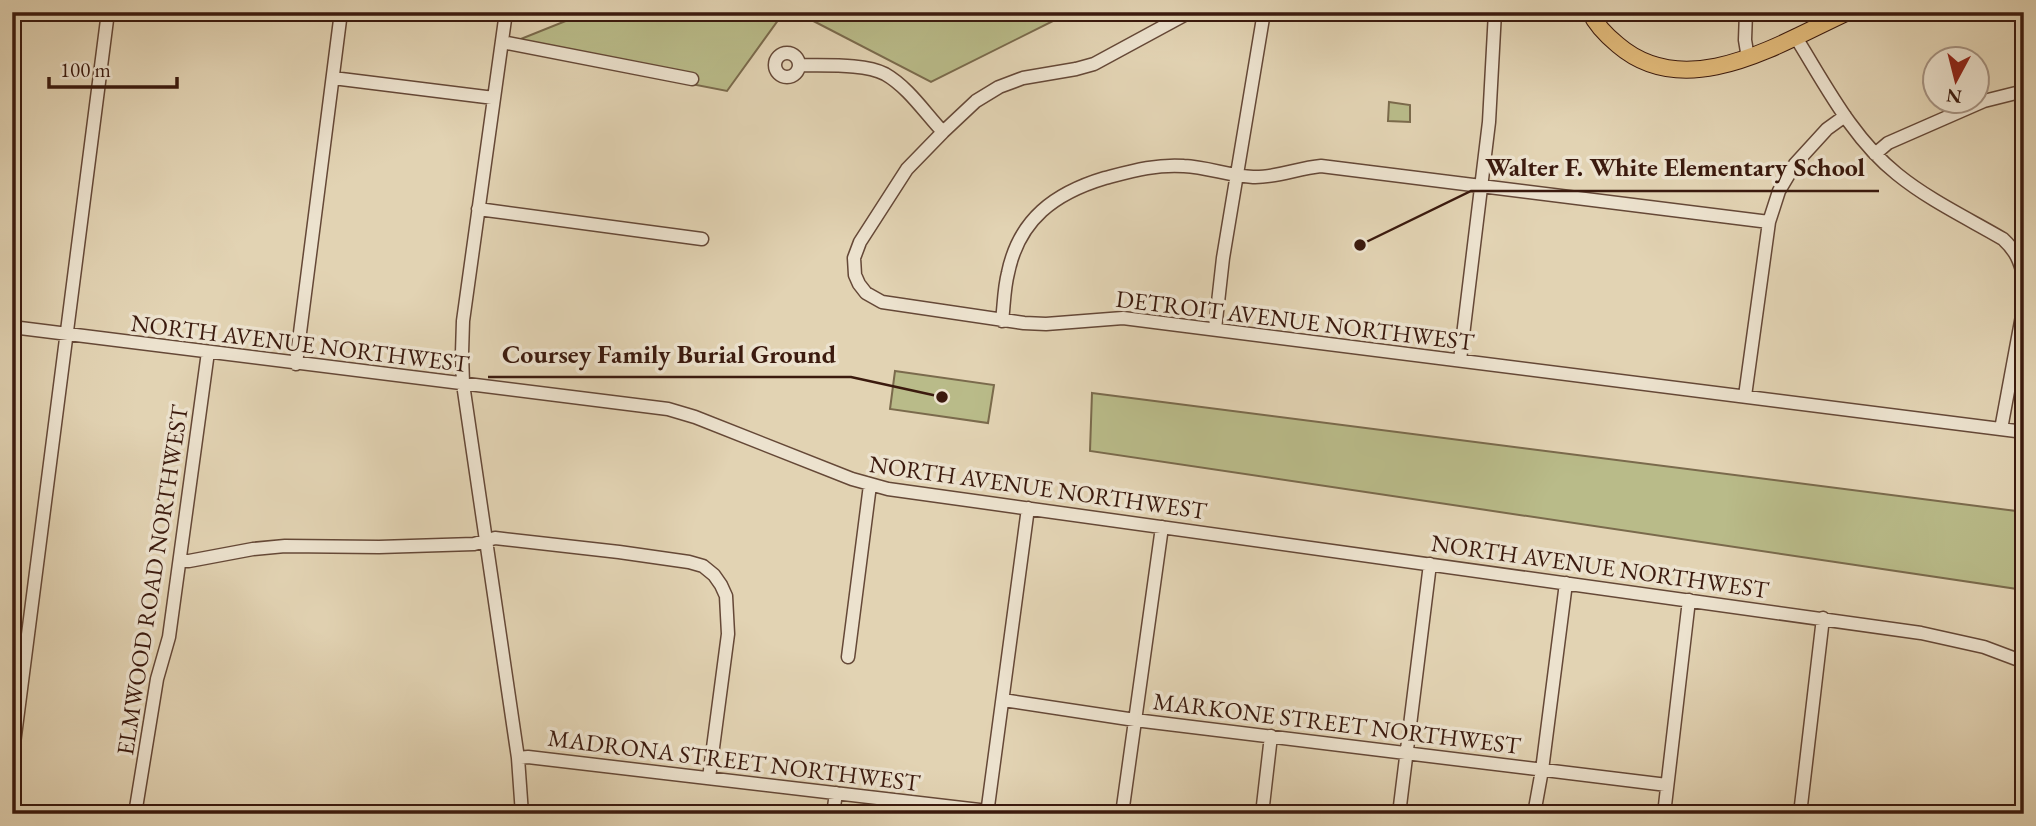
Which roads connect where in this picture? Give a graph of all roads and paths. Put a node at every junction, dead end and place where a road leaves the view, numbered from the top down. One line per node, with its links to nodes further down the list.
1 (108, 12): 31 (street)
2 (341, 12): 14 (street)
3 (506, 12): 11 (street)
4 (1190, 12): 19 (street, DETROIT AVENUE NORTHWEST)
5 (1264, 12): 21 (street)
6 (1495, 12): 22 (street)
7 (1590, 12): 12 (main road)
8 (1746, 12): 12 (street)
9 (1848, 12): 10 (main road)
10 (1795, 36): 12 (main road); 18 (street)
11 (502, 42): 15 (street); 17 (street)
12 (1748, 58)
13 (799, 65): 19 (street)
14 (333, 78): 17 (street); 34 (street)
15 (692, 79)
16 (2024, 91): 20 (street)
17 (494, 98): 23 (street)
18 (1845, 116): 20 (street); 24 (street)
19 (943, 132): 28 (street, DETROIT AVENUE NORTHWEST)
20 (1875, 154): 26 (street)
21 (1237, 175): 22 (street); 28 (street); 30 (street)
22 (1481, 185): 24 (street); 33 (street)
23 (478, 209): 25 (street); 35 (street)
24 (1769, 222): 36 (street)
25 (702, 239)
26 (2024, 278)
27 (2024, 305): 37 (street)
28 (1002, 321): 30 (street, DETROIT AVENUE NORTHWEST)
29 (12, 327): 31 (street, NORTH AVENUE NORTHWEST)
30 (1215, 329): 33 (street, DETROIT AVENUE NORTHWEST)
31 (68, 334): 32 (street, NORTH AVENUE NORTHWEST); 55 (street)
32 (208, 352): 34 (street, NORTH AVENUE NORTHWEST); 43 (street, ELMWOOD ROAD NORTHWEST)
33 (1460, 360): 36 (street, DETROIT AVENUE NORTHWEST)
34 (296, 364): 35 (street, NORTH AVENUE NORTHWEST)
35 (463, 384): 39 (street, NORTH AVENUE NORTHWEST); 42 (street)
36 (1745, 396): 37 (street, DETROIT AVENUE NORTHWEST)
37 (2001, 429): 38 (street, DETROIT AVENUE NORTHWEST)
38 (2024, 432)
39 (870, 485): 40 (street, NORTH AVENUE NORTHWEST); 48 (street)
40 (1028, 508): 41 (street, NORTH AVENUE NORTHWEST); 50 (street)
41 (1162, 527): 44 (street, NORTH AVENUE NORTHWEST); 51 (street)
42 (486, 540): 43 (street); 54 (street); 57 (street)
43 (180, 561): 61 (street, ELMWOOD ROAD NORTHWEST)
44 (1430, 564): 45 (street, NORTH AVENUE NORTHWEST); 53 (street)
45 (1566, 583): 46 (street, NORTH AVENUE NORTHWEST); 56 (street)
46 (1689, 600): 47 (street, NORTH AVENUE NORTHWEST); 58 (street)
47 (1823, 618): 49 (street, NORTH AVENUE NORTHWEST); 69 (street)
48 (848, 657)
49 (2024, 662)
50 (1003, 700): 51 (street, MARKONE STREET NORTHWEST); 60 (street)
51 (1135, 720): 52 (street, MARKONE STREET NORTHWEST); 64 (street)
52 (1271, 736): 53 (street, MARKONE STREET NORTHWEST); 65 (street)
53 (1407, 753): 56 (street, MARKONE STREET NORTHWEST); 66 (street)
54 (518, 758): 57 (street, MADRONA STREET NORTHWEST); 62 (street)
55 (12, 759)
56 (1542, 769): 58 (street, MARKONE STREET NORTHWEST); 67 (street)
57 (709, 778): 59 (street, MADRONA STREET NORTHWEST)
58 (1667, 785): 68 (street)
59 (836, 793): 60 (street, MADRONA STREET NORTHWEST); 63 (street)
60 (988, 812)
61 (135, 814)
62 (522, 814)
63 (833, 814)
64 (1122, 814)
65 (1262, 814)
66 (1399, 814)
67 (1534, 814)
68 (1664, 814)
69 (1800, 814)

